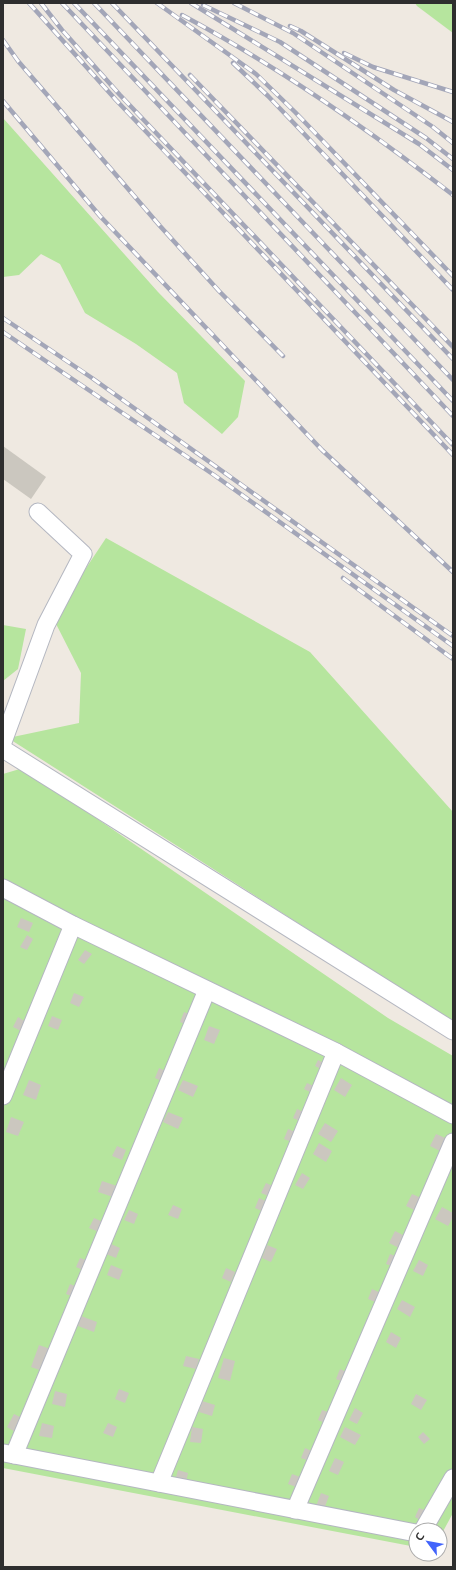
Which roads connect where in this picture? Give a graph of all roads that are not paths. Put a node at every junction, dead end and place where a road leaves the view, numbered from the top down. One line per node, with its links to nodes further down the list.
1 (38, 512): 2 (street)
2 (3, 742)
3 (3, 750): 7 (street)
4 (3, 888): 5 (street)
5 (73, 925): 6 (street); 9 (street)
6 (206, 990): 8 (street); 12 (street)
7 (453, 1031)
8 (336, 1052): 10 (street); 14 (street)
9 (3, 1096)
10 (453, 1115)
11 (453, 1142): 15 (street)
12 (9, 1454): 14 (street)
13 (453, 1478): 16 (street)
14 (159, 1483): 15 (street)
15 (295, 1510): 17 (street)
16 (428, 1522)
17 (408, 1532)

